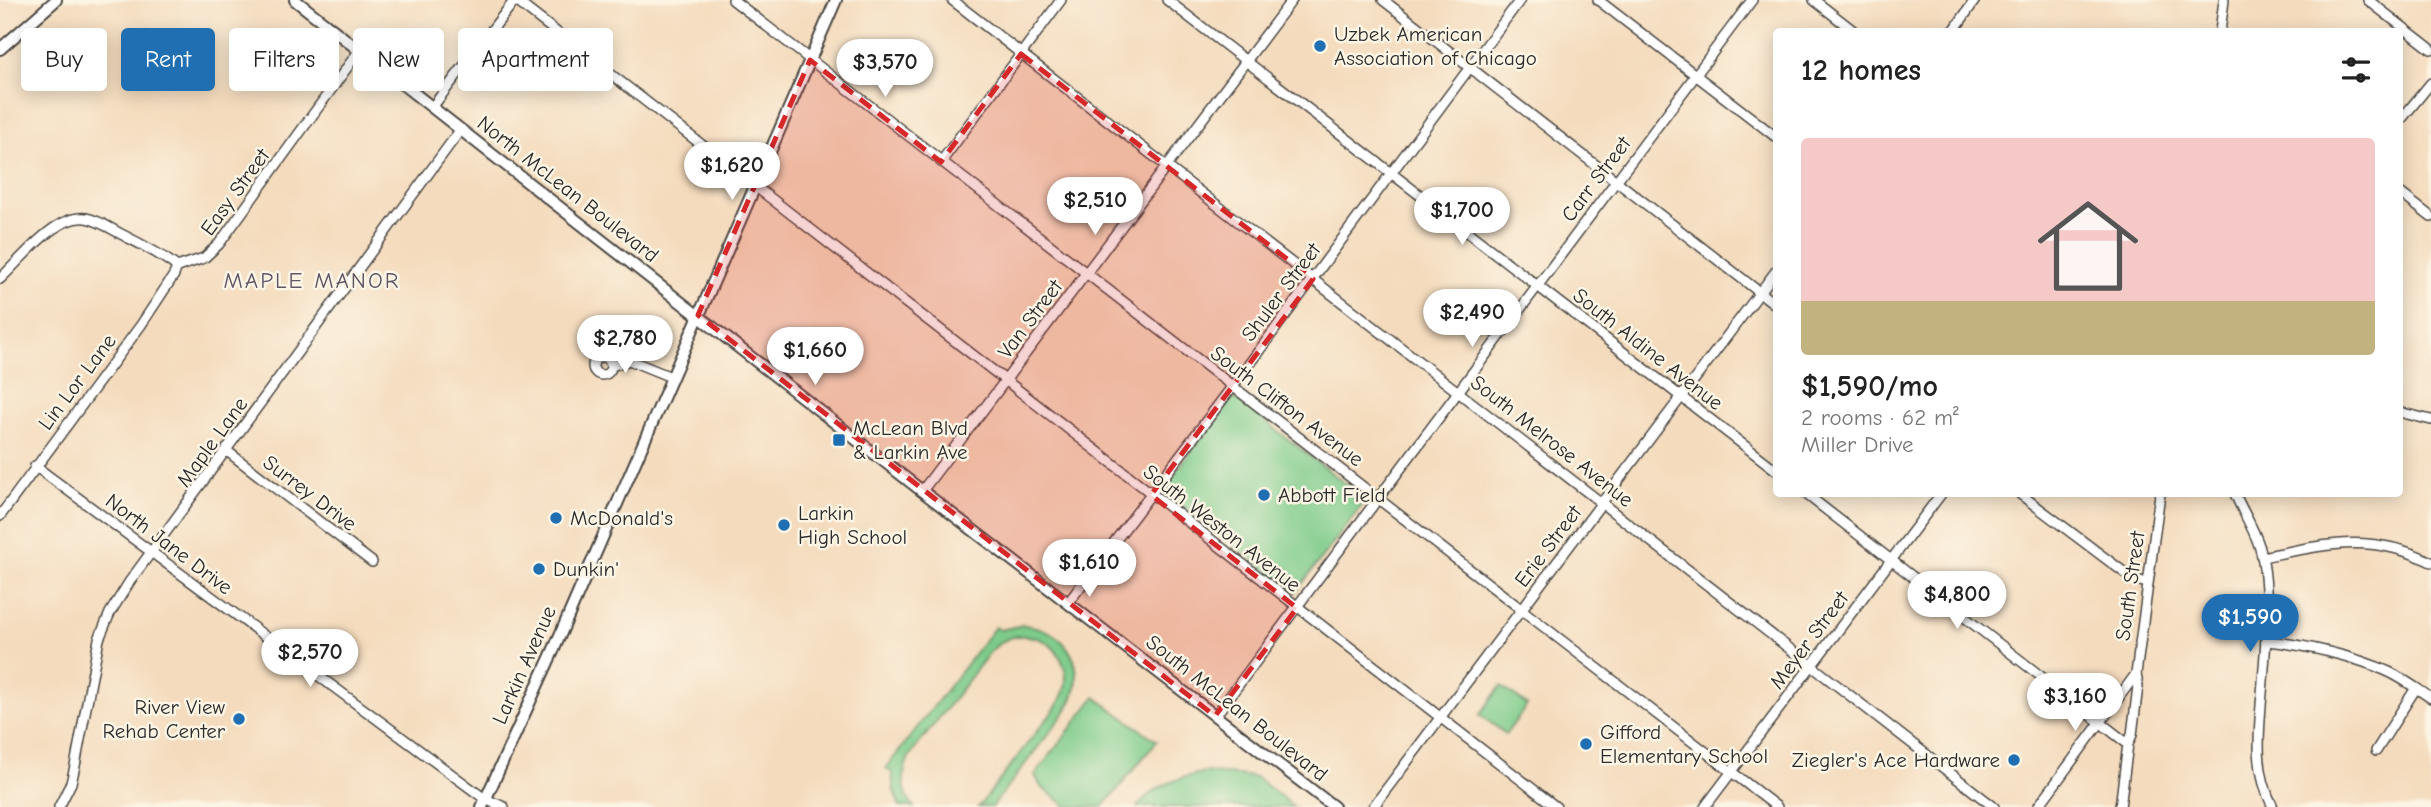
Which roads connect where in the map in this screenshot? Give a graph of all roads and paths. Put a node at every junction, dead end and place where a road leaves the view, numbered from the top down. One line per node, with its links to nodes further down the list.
1 (56, 0): 22 (main road)
2 (295, 0): 21 (main road, North McLean Boulevard)
3 (515, 0): 32 (street); 40 (street, South Weston Avenue)
4 (733, 0): 26 (street, South Clifton Avenue)
5 (836, 0): 26 (main road, Larkin Avenue)
6 (952, 0): 24 (street, South Melrose Avenue)
7 (1061, 0): 24 (street)
8 (1167, 0): 27 (street, South Aldine Avenue)
9 (1292, 0): 27 (street, Van Street)
10 (1383, 0): 28 (street)
11 (1520, 0): 28 (street, Shuler Street)
12 (1598, 0): 29 (street)
13 (1752, 0): 29 (street, Carr Street)
14 (1814, 0): 18 (street)
15 (1975, 0): 19 (street)
16 (2224, 0): 20 (street)
17 (2368, 0): 23 (street)
18 (1849, 28)
19 (1956, 28)
20 (2220, 28)
21 (353, 46)
22 (0, 49)
23 (2431, 49)
24 (1021, 54): 36 (street); 37 (street, South Melrose Avenue)
25 (353, 59): 43 (street, Easy Street)
26 (810, 60): 36 (street, South Clifton Avenue); 40 (main road, Larkin Avenue)
27 (1247, 60): 37 (street, Van Street); 38 (street, South Aldine Avenue)
28 (1469, 67): 38 (street, Shuler Street); 39 (street)
29 (1696, 75): 35 (street); 39 (street, Carr Street)
30 (2431, 83): 33 (street)
31 (413, 91): 32 (main road, North McLean Boulevard)
32 (433, 106): 34 (main road, North McLean Boulevard)
33 (2403, 117)
34 (461, 129): 51 (main road, North McLean Boulevard); 61 (street, Maple Lane)
35 (1773, 136)
36 (941, 162): 44 (street, South Clifton Avenue)
37 (1167, 165): 44 (street, Van Street); 47 (street, South Melrose Avenue)
38 (1391, 173): 47 (street, Shuler Street); 48 (street, South Aldine Avenue)
39 (1616, 181): 48 (street, Carr Street); 49 (street)
40 (757, 186): 51 (main road, Larkin Avenue); 55 (street, South Weston Avenue)
41 (2403, 195): 42 (street)
42 (2431, 217)
43 (177, 267): 46 (street); 62 (street, Lin Lor Lane)
44 (1086, 274): 55 (street, Van Street); 56 (street, South Clifton Avenue)
45 (1773, 275): 49 (street, Erie Street)
46 (0, 279)
47 (1313, 279): 56 (street, Shuler Street); 57 (street, South Melrose Avenue)
48 (1537, 286): 57 (street, Carr Street); 58 (street, South Aldine Avenue)
49 (1760, 292): 50 (street); 58 (street, Erie Street)
50 (1773, 303)
51 (698, 315): 53 (main road, Larkin Avenue); 54 (main road, North McLean Boulevard)
52 (611, 366): 53 (street)
53 (671, 377): 94 (main road, Larkin Avenue)
54 (784, 382): 64 (main road, South McLean Boulevard)
55 (1005, 382): 64 (street, Van Street); 65 (street, South Weston Avenue)
56 (1233, 387): 65 (street, Shuler Street); 71 (street, South Clifton Avenue)
57 (1458, 392): 71 (street, Carr Street); 72 (street, South Melrose Avenue)
58 (1682, 397): 63 (street, South Aldine Avenue); 72 (street, Erie Street)
59 (2403, 413): 60 (street)
60 (2431, 420)
61 (227, 451): 74 (street, Maple Lane); 77 (street, Surrey Drive)
62 (35, 466): 73 (street, Lin Lor Lane); 74 (street, North Jane Drive)
63 (1773, 468)
64 (922, 491): 80 (main road, South McLean Boulevard)
65 (1151, 495): 80 (street, Shuler Street); 81 (street, South Weston Avenue)
66 (1810, 497): 76 (street)
67 (1939, 497): 76 (street, Meyer Street)
68 (2024, 497): 79 (street)
69 (2160, 497): 79 (street, South Street)
70 (2237, 497): 75 (street)
71 (1379, 498): 81 (street, Carr Street); 82 (street, South Clifton Avenue)
72 (1602, 502): 82 (street, Erie Street); 84 (street, South Melrose Avenue)
73 (0, 516)
74 (152, 554): 94 (street, North Jane Drive); 95 (street, Maple Lane)
75 (2262, 556): 78 (street); 83 (street)
76 (1891, 560): 84 (street, Meyer Street); 90 (street)
77 (372, 562)
78 (2431, 562)
79 (2147, 583): 85 (street, South Street)
80 (1068, 603): 88 (main road, South McLean Boulevard)
81 (1297, 608): 88 (street, Carr Street); 89 (street, South Weston Avenue)
82 (1522, 610): 89 (street, Erie Street); 93 (street, South Clifton Avenue)
83 (2266, 641): 86 (street); 105 (street)
84 (1811, 666): 93 (street, Meyer Street); 102 (street, South Melrose Avenue)
85 (2136, 674): 90 (street); 91 (street, South Street)
86 (2416, 688): 87 (street); 92 (street)
87 (2431, 698)
88 (1215, 716): 97 (main road, South McLean Boulevard)
89 (1440, 718): 98 (street, Erie Street); 99 (street, South Weston Avenue)
90 (2101, 723): 91 (street); 103 (street)
91 (2128, 744): 104 (street, South Street)
92 (2376, 751)
93 (1731, 772): 100 (street, Meyer Street); 101 (street, South Clifton Avenue)
94 (484, 803): 96 (street, North Jane Drive)
95 (59, 807)
96 (504, 807)
97 (1334, 807)
98 (1373, 807)
99 (1556, 807)
100 (1705, 807)
101 (1777, 807)
102 (1993, 807)
103 (2038, 807)
104 (2120, 807)
105 (2273, 807)

